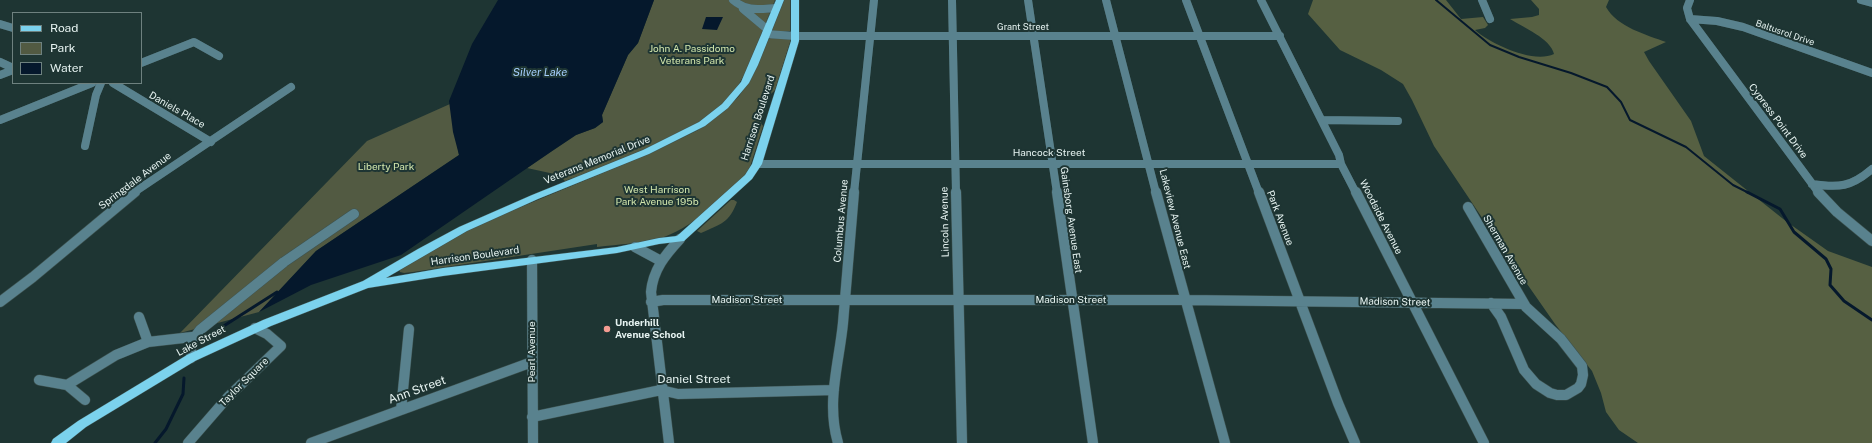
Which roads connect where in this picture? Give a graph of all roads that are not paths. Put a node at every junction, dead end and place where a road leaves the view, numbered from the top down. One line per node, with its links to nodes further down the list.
1 (733, 0): 14 (street)
2 (780, 0): 15 (main road, Veterans Memorial Drive)
3 (795, 0): 21 (main road, Harrison Boulevard)
4 (874, 0): 22 (street, Columbus Avenue)
5 (952, 0): 23 (street, Lincoln Avenue)
6 (1028, 0): 24 (street, Gainsborg Avenue East)
7 (1106, 0): 25 (street, Lakeview Avenue East)
8 (1186, 0): 26 (street, Park Avenue)
9 (1261, 0): 27 (street, Woodside Avenue)
10 (1482, 0): 17 (street)
11 (1690, 0): 16 (street)
12 (1861, 0): 13 (street)
13 (1872, 3)
14 (741, 7): 15 (street); 20 (street)
15 (776, 8): 20 (main road, Veterans Memorial Drive)
16 (1690, 18): 33 (street, Baltusrol Drive); 52 (street, Cypress Point Drive)
17 (1490, 19)
18 (0, 24): 19 (street)
19 (12, 28)
20 (767, 32): 21 (street, Grant Street); 60 (main road, Veterans Memorial Drive)
21 (795, 36): 22 (street, Grant Street); 44 (main road, Harrison Boulevard)
22 (871, 36): 23 (street, Grant Street); 45 (street, Columbus Avenue)
23 (952, 36): 24 (street, Grant Street); 46 (street, Lincoln Avenue)
24 (1034, 36): 25 (street, Grant Street); 47 (street, Gainsborg Avenue East)
25 (1116, 36): 26 (street, Grant Street); 48 (street, Lakeview Avenue East)
26 (1198, 36): 27 (street, Grant Street); 49 (street, Park Avenue)
27 (1280, 36): 40 (street, Woodside Avenue)
28 (219, 56): 30 (street)
29 (0, 62): 31 (street)
30 (142, 63)
31 (12, 68)
32 (12, 69): 34 (street)
33 (1872, 73)
34 (0, 75)
35 (90, 84): 39 (street)
36 (101, 84): 43 (street)
37 (115, 84): 42 (street, Daniels Place)
38 (291, 87): 42 (street, Springdale Avenue)
39 (0, 120)
40 (1322, 120): 41 (street); 50 (street, Woodside Avenue)
41 (1398, 121)
42 (211, 142): 66 (street, Springdale Avenue)
43 (85, 146)
44 (757, 164): 45 (street, Hancock Street); 55 (main road, Harrison Boulevard)
45 (856, 164): 46 (street, Hancock Street); 63 (street, Columbus Avenue)
46 (955, 164): 47 (street, Hancock Street); 61 (street, Lincoln Avenue)
47 (1052, 164): 48 (street, Hancock Street); 64 (street, Gainsborg Avenue East)
48 (1150, 164): 49 (street, Hancock Street); 62 (street, Lakeview Avenue East)
49 (1247, 164): 50 (street, Hancock Street); 65 (street, Park Avenue)
50 (1341, 164): 68 (street, Woodside Avenue)
51 (1872, 169): 52 (street)
52 (1812, 184): 56 (street, Cypress Point Drive)
53 (1468, 208): 70 (street, Sherman Avenue)
54 (354, 214): 74 (street)
55 (680, 240): 57 (main road, Harrison Boulevard); 59 (street)
56 (1872, 241)
57 (635, 247): 58 (main road, Harrison Boulevard); 59 (street)
58 (532, 260): 60 (main road, Harrison Boulevard); 77 (street, Pearl Avenue)
59 (661, 261): 67 (street)
60 (367, 284): 72 (main road, Lake Street)
61 (958, 300): 63 (street, Madison Street); 64 (street, Madison Street); 91 (street, Lincoln Avenue)
62 (1185, 300): 64 (street, Madison Street); 65 (street, Madison Street); 93 (street, Lakeview Avenue East)
63 (845, 301): 67 (street, Madison Street); 81 (street, Columbus Avenue)
64 (1072, 301): 92 (street, Gainsborg Avenue East)
65 (1299, 301): 68 (street, Madison Street); 94 (street, Park Avenue)
66 (0, 302)
67 (651, 302): 80 (street)
68 (1412, 302): 69 (street, Madison Street); 95 (street, Woodside Avenue)
69 (1491, 303): 70 (street, Madison Street); 70 (street)
70 (1524, 304)
71 (139, 317): 75 (street)
72 (255, 328): 76 (main road, Lake Street); 86 (street, Taylor Square)
73 (410, 329): 83 (street)
74 (192, 337): 75 (street); 76 (street)
75 (148, 342): 79 (street)
76 (191, 358): 85 (main road, Lake Street)
77 (532, 362): 83 (street, Ann Street); 84 (street, Pearl Avenue)
78 (39, 380): 79 (street)
79 (67, 385): 82 (street)
80 (661, 390): 81 (street, Daniel Street); 84 (street, Daniel Street); 89 (street)
81 (834, 390): 90 (street, Columbus Avenue)
82 (85, 400)
83 (401, 410): 87 (street, Ann Street)
84 (532, 417): 88 (street, Pearl Avenue)
85 (57, 443)
86 (188, 443)
87 (311, 443)
88 (533, 443)
89 (669, 443)
90 (838, 443)
91 (962, 443)
92 (1093, 443)
93 (1225, 443)
94 (1355, 443)
95 (1484, 443)

